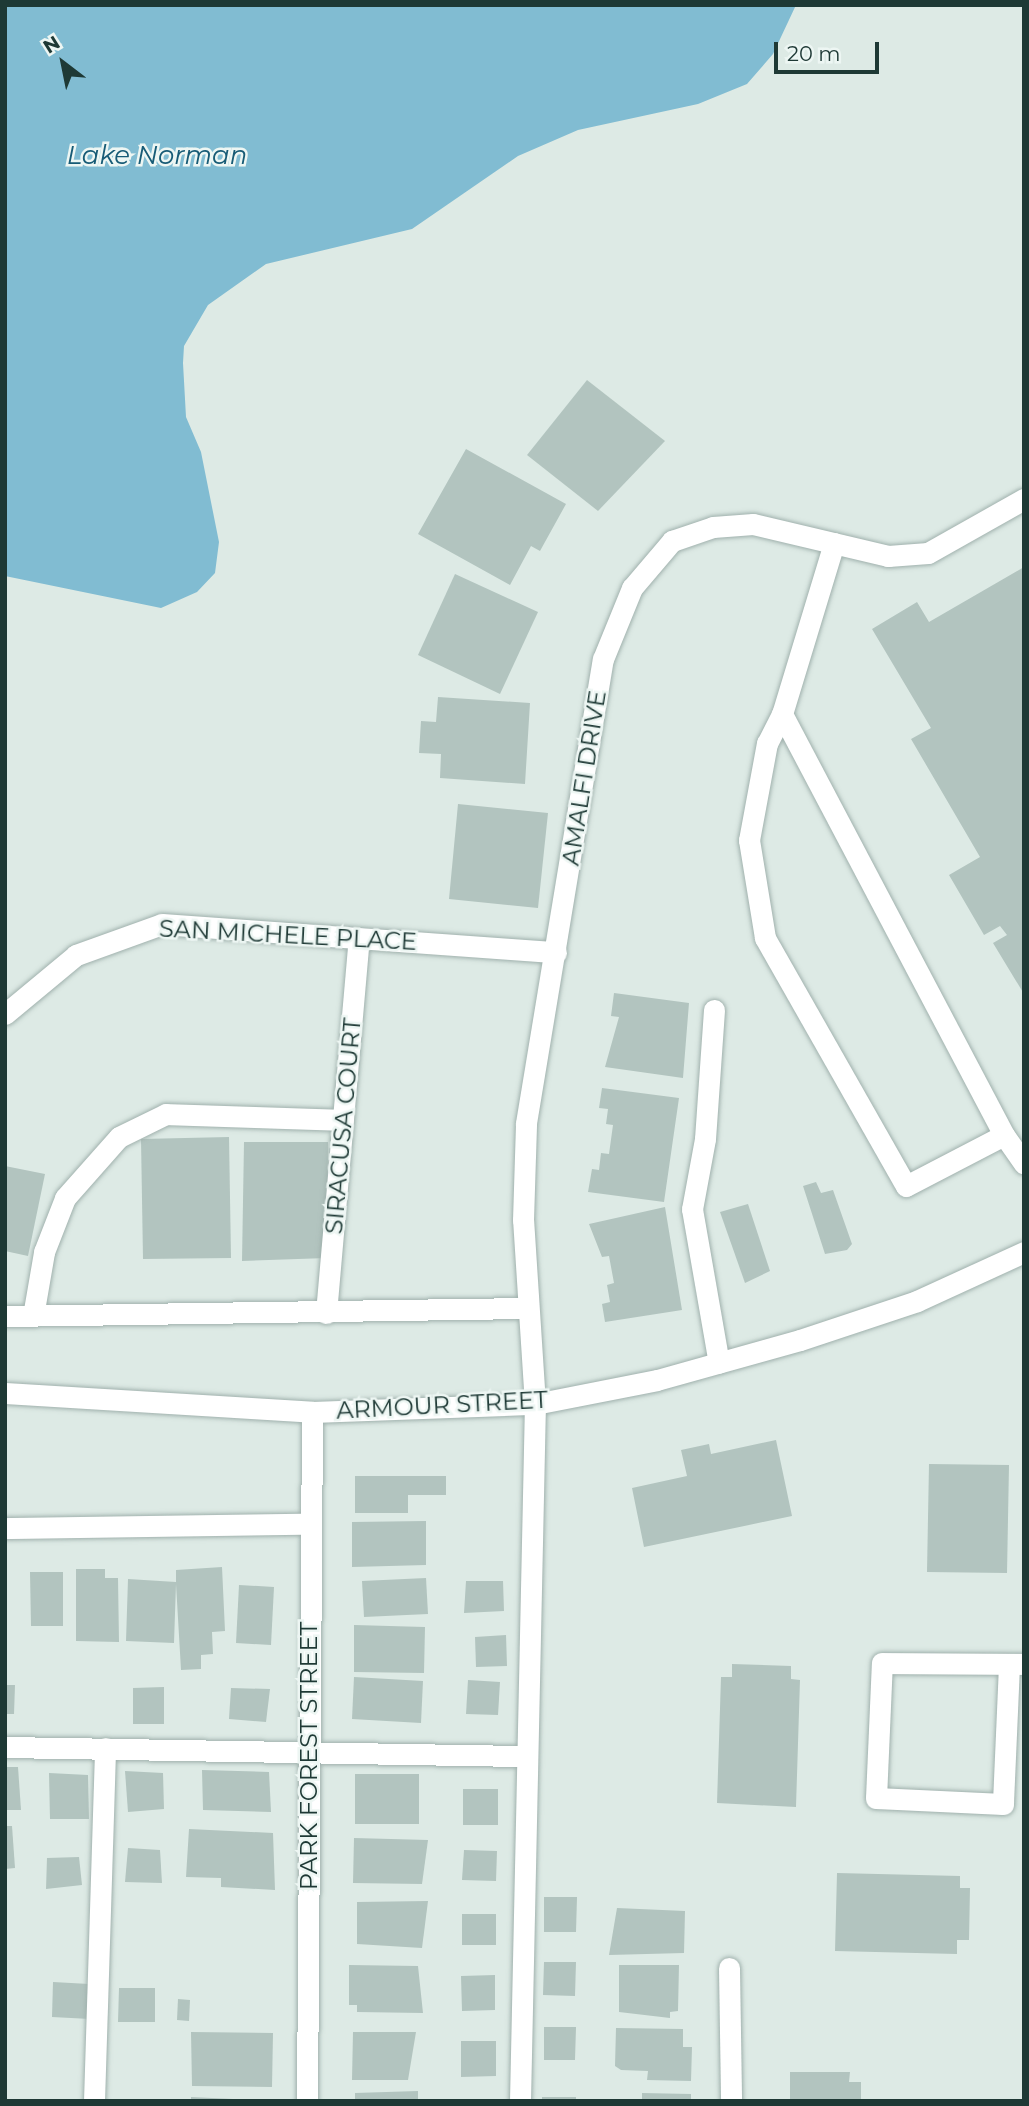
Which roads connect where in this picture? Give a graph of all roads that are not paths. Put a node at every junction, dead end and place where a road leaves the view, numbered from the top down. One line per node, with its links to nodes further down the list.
1 (1024, 499): 2 (street, AMALFI DRIVE)
2 (834, 543): 3 (street); 5 (street, AMALFI DRIVE)
3 (782, 714): 9 (street); 9 (street)
4 (359, 938): 5 (street, SAN MICHELE PLACE); 7 (street, SAN MICHELE PLACE); 8 (street, SIRACUSA COURT)
5 (556, 952): 12 (street, AMALFI DRIVE)
6 (714, 1010): 16 (street)
7 (5, 1014)
8 (343, 1120): 13 (street, SIRACUSA COURT); 15 (street)
9 (1004, 1135): 10 (street)
10 (1024, 1164)
11 (1024, 1252): 16 (street, ARMOUR STREET)
12 (527, 1308): 13 (street); 18 (street, AMALFI DRIVE)
13 (326, 1313): 15 (street)
14 (5, 1315): 15 (street)
15 (33, 1316)
16 (719, 1363): 18 (street, ARMOUR STREET)
17 (5, 1392): 19 (street, ARMOUR STREET)
18 (535, 1404): 19 (street, ARMOUR STREET); 26 (street, AMALFI DRIVE)
19 (312, 1412): 20 (street, PARK FOREST STREET)
20 (309, 1524): 21 (street); 25 (street, PARK FOREST STREET)
21 (5, 1528)
22 (1016, 1664): 22 (street)
23 (5, 1747): 24 (street)
24 (105, 1748): 25 (street); 28 (street)
25 (311, 1750): 26 (street); 29 (street, PARK FOREST STREET)
26 (523, 1756): 30 (street, AMALFI DRIVE)
27 (729, 1968): 31 (street)
28 (94, 2101)
29 (307, 2101)
30 (520, 2101)
31 (731, 2101)

